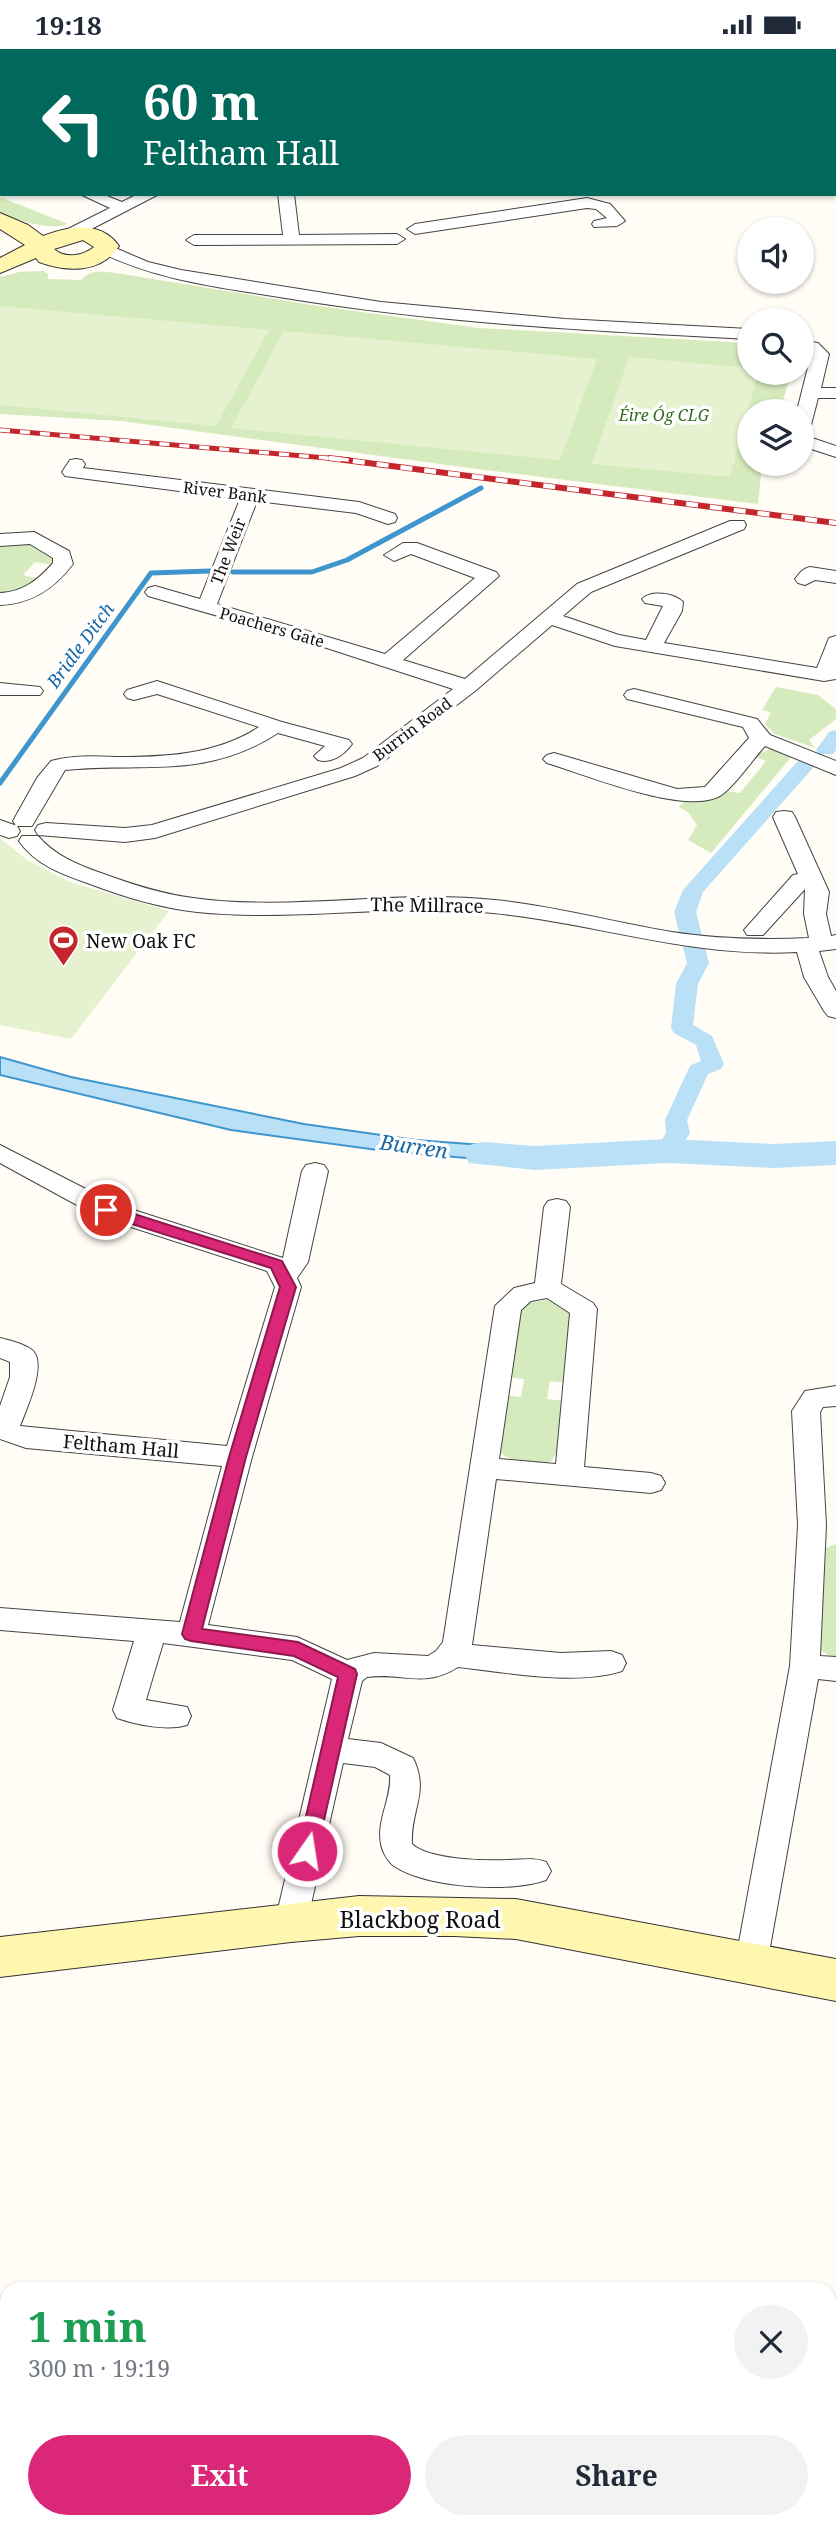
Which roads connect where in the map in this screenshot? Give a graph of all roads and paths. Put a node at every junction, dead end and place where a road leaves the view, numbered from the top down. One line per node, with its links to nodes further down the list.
1 (91, 196): 6 (street)
2 (147, 196): 6 (street)
3 (286, 196): 11 (street)
4 (523, 196): 5 (street)
5 (534, 210): 7 (street); 9 (street)
6 (117, 211): 10 (street); 14 (street)
7 (600, 224)
8 (10, 225): 10 (street); 15 (street)
9 (415, 229)
10 (66, 235): 14 (street); 15 (street)
11 (292, 239): 12 (street); 13 (street)
12 (397, 239)
13 (194, 240)
14 (98, 249): 15 (street); 17 (street)
15 (47, 251): 16 (street)
16 (7, 264)
17 (154, 268): 18 (street)
18 (737, 333)
19 (814, 344): 20 (street)
20 (814, 375)
21 (811, 385): 22 (street)
22 (809, 393): 23 (street); 24 (street)
23 (836, 393)
24 (808, 399)
25 (814, 445): 26 (street)
26 (836, 452)
27 (76, 464): 28 (street, River Bank)
28 (251, 495): 29 (street, River Bank); 38 (street, The Weir)
29 (388, 518)
30 (737, 525): 39 (street, Burrin Road)
31 (0, 540): 36 (street)
32 (394, 555): 42 (street)
33 (836, 577): 34 (street)
34 (805, 579)
35 (155, 592): 38 (street, Poachers Gate)
36 (0, 599)
37 (652, 599): 41 (street)
38 (204, 608): 42 (street, Poachers Gate)
39 (548, 618): 41 (street); 44 (street, Burrin Road)
40 (836, 642): 43 (street)
41 (652, 647): 43 (street)
42 (389, 661): 44 (street, Poachers Gate)
43 (830, 674)
44 (468, 687): 56 (street, Burrin Road)
45 (0, 689): 46 (street)
46 (33, 691)
47 (134, 694): 49 (street)
48 (634, 695): 50 (street)
49 (275, 726): 52 (street); 56 (street)
50 (760, 739): 51 (street); 53 (street)
51 (805, 754): 54 (street)
52 (325, 756)
53 (554, 759)
54 (831, 767)
55 (783, 817): 57 (street)
56 (22, 825): 59 (street, The Millrace)
57 (812, 880): 58 (street); 59 (street)
58 (755, 930)
59 (821, 944): 60 (street)
60 (836, 1011)
61 (0, 1153): 64 (street)
62 (315, 1171): 64 (street)
63 (557, 1207): 65 (street)
64 (283, 1277): 69 (street)
65 (547, 1289): 70 (street); 71 (street)
66 (0, 1347): 68 (street, Feltham Hall)
67 (836, 1396): 73 (street)
68 (3, 1429): 69 (street, Feltham Hall)
69 (237, 1457): 76 (street)
70 (485, 1468): 71 (street); 77 (street)
71 (569, 1475): 72 (street)
72 (651, 1483)
73 (824, 1526): 79 (street)
74 (0, 1619): 75 (street)
75 (152, 1631): 76 (street); 82 (street)
76 (191, 1634): 81 (street)
77 (452, 1655): 78 (street); 81 (street)
78 (611, 1663)
79 (805, 1666): 80 (street); 87 (street)
80 (836, 1669)
81 (348, 1674): 83 (street)
82 (176, 1716)
83 (331, 1749): 84 (street); 85 (street)
84 (535, 1871)
85 (291, 1922): 86 (street, Blackbog Road); 87 (street, Blackbog Road)
86 (0, 1957)
87 (751, 1964): 88 (street, Blackbog Road)
88 (836, 1980)

